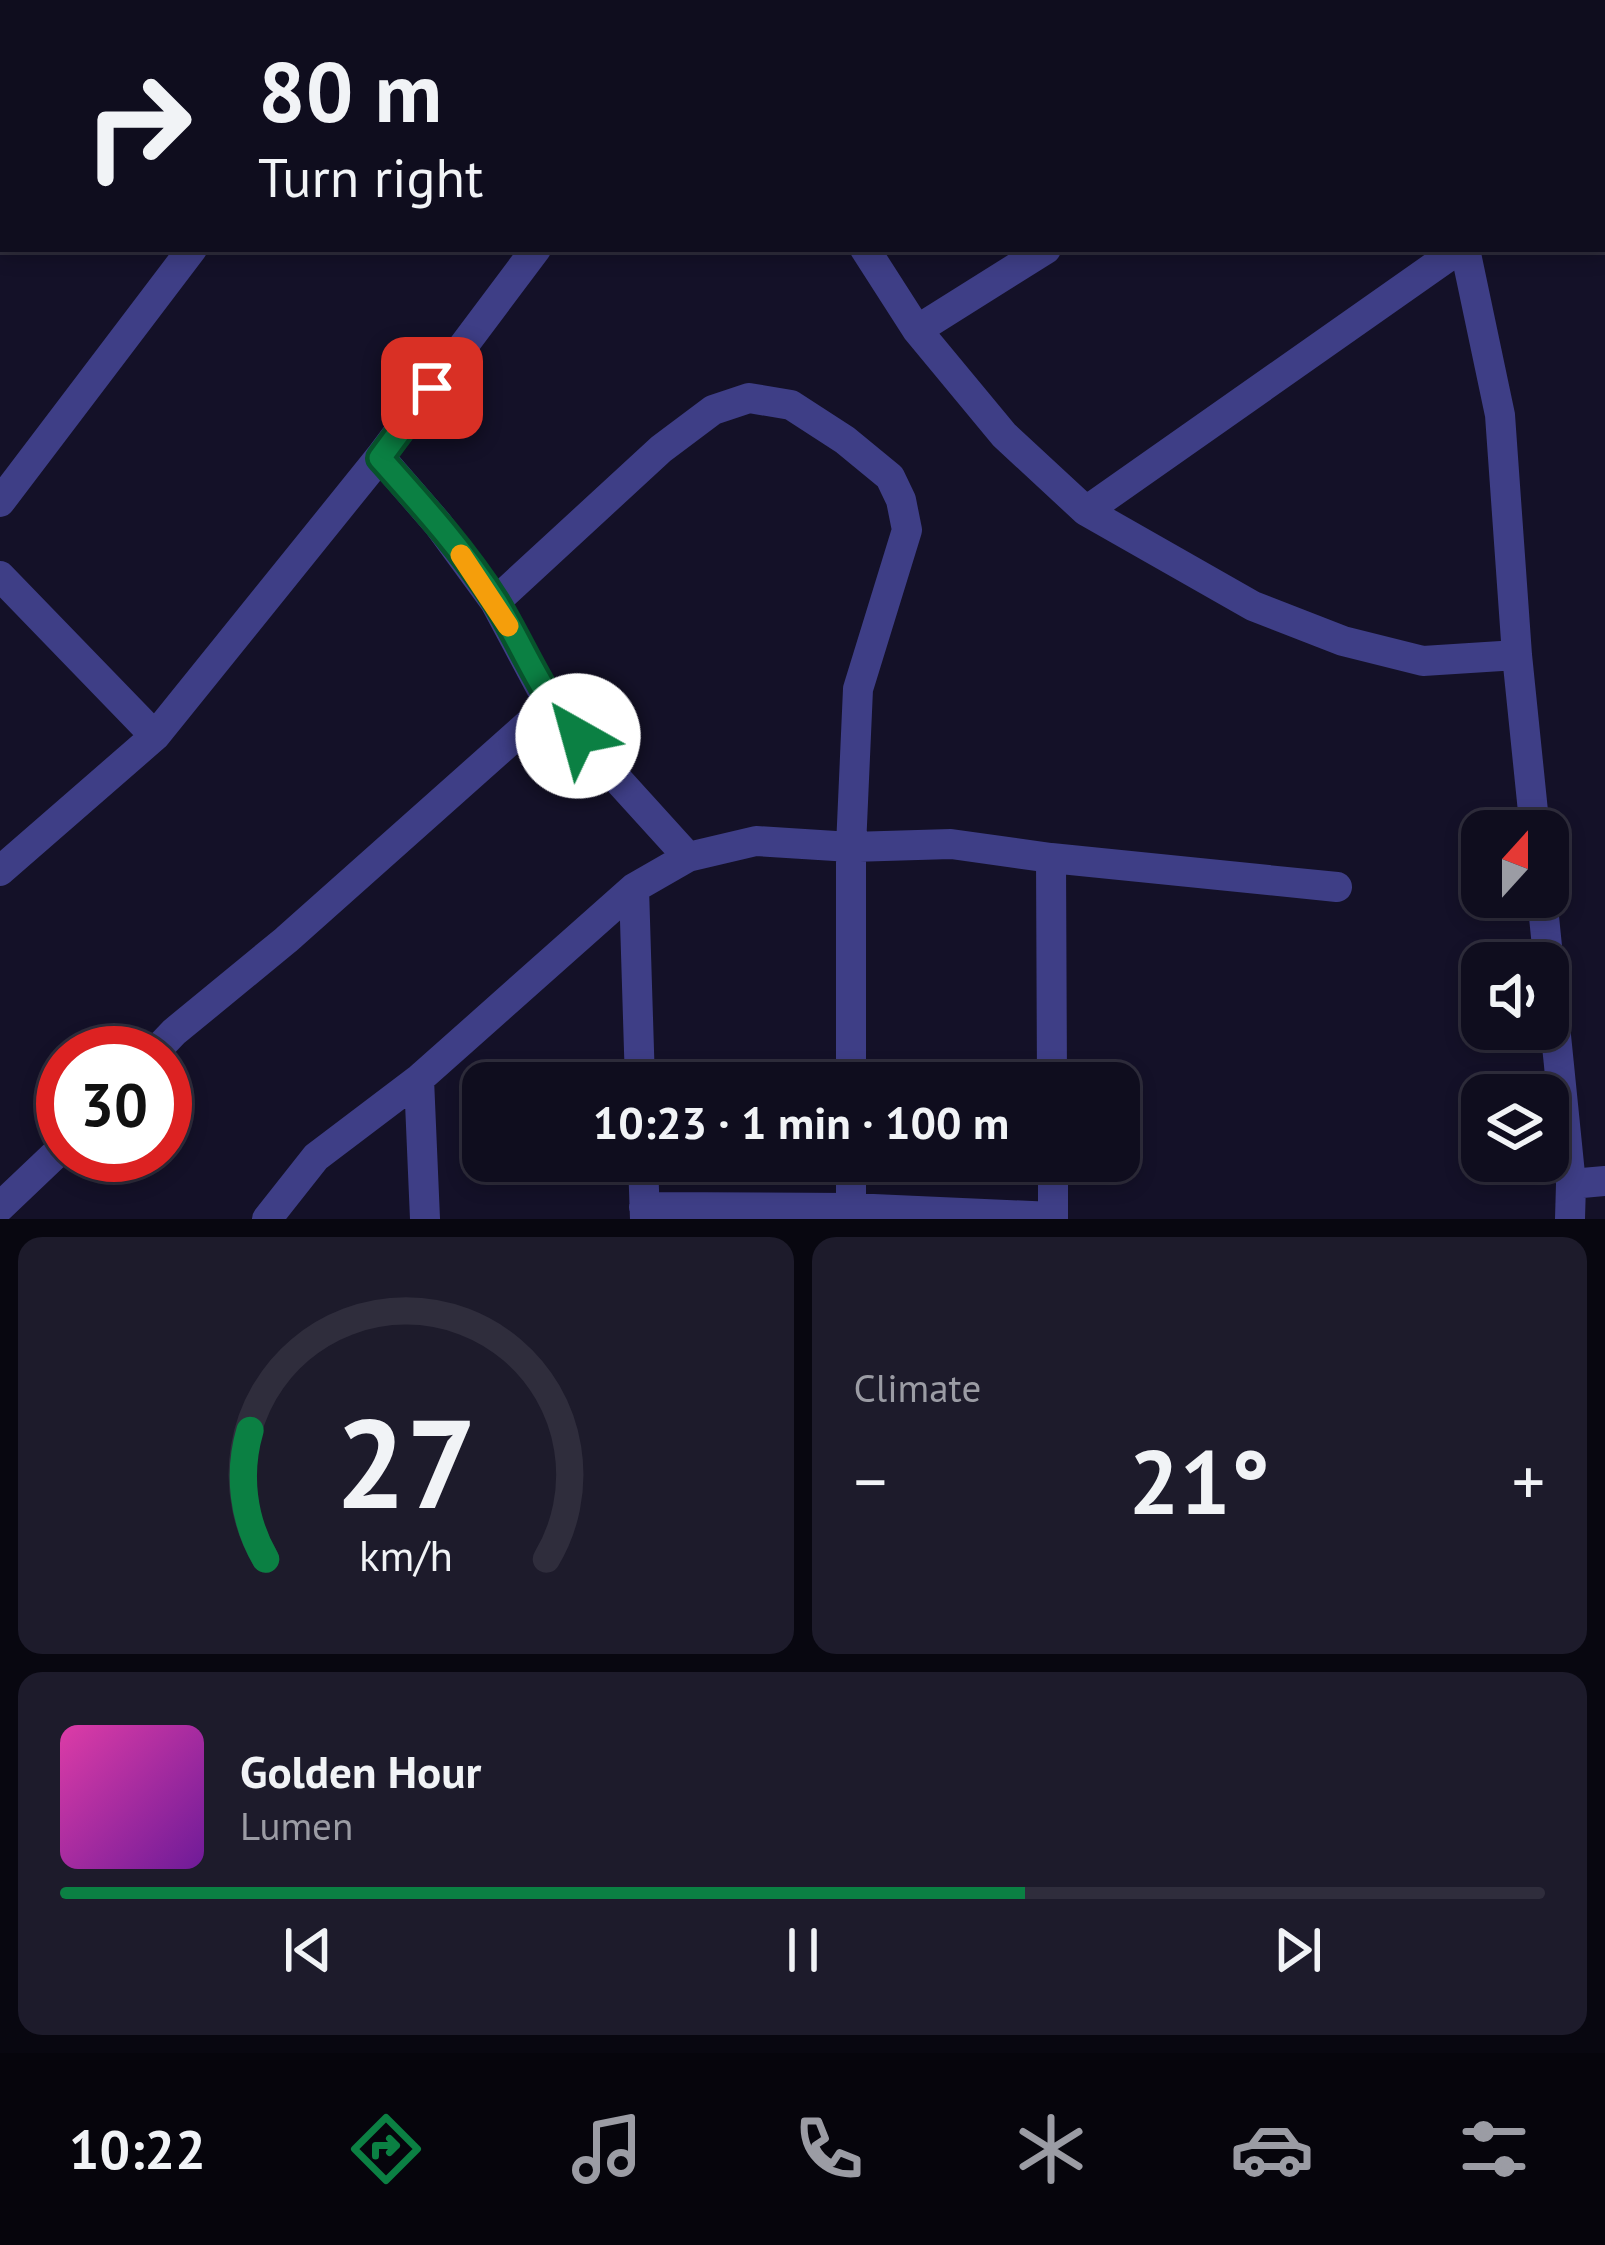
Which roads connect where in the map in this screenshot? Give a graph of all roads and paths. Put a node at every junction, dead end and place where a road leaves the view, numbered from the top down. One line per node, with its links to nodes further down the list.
1 (190, 252): 9 (street)
2 (534, 252): 8 (street)
3 (867, 252): 7 (street)
4 (1041, 252): 7 (street)
5 (1458, 252): 10 (street)
6 (1463, 252): 13 (street)
7 (916, 330): 10 (street)
8 (380, 458): 12 (street); 15 (street)
9 (0, 502)
10 (1086, 511): 13 (street)
11 (0, 576): 15 (street)
12 (496, 602): 14 (street); 17 (street)
13 (1517, 655): 16 (street)
14 (550, 705): 18 (street); 24 (street)
15 (155, 736): 20 (street)
16 (1533, 810)
17 (851, 847): 18 (street); 19 (street); 26 (street)
18 (688, 857): 22 (street)
19 (1051, 858): 21 (street); 27 (street)
20 (0, 871)
21 (1336, 886)
22 (634, 888): 25 (street); 28 (street)
23 (1544, 918): 34 (street)
24 (181, 1026)
25 (639, 1062)
26 (851, 1062)
27 (1052, 1062)
28 (418, 1078): 39 (street); 40 (street)
29 (36, 1173): 35 (street)
30 (1605, 1181): 34 (street)
31 (644, 1182): 36 (street)
32 (851, 1182): 37 (street)
33 (1053, 1182): 38 (street)
34 (1571, 1184): 41 (street)
35 (0, 1207)
36 (645, 1213): 37 (street)
37 (850, 1213): 38 (street)
38 (1053, 1218)
39 (267, 1219)
40 (424, 1219)
41 (1570, 1219)

